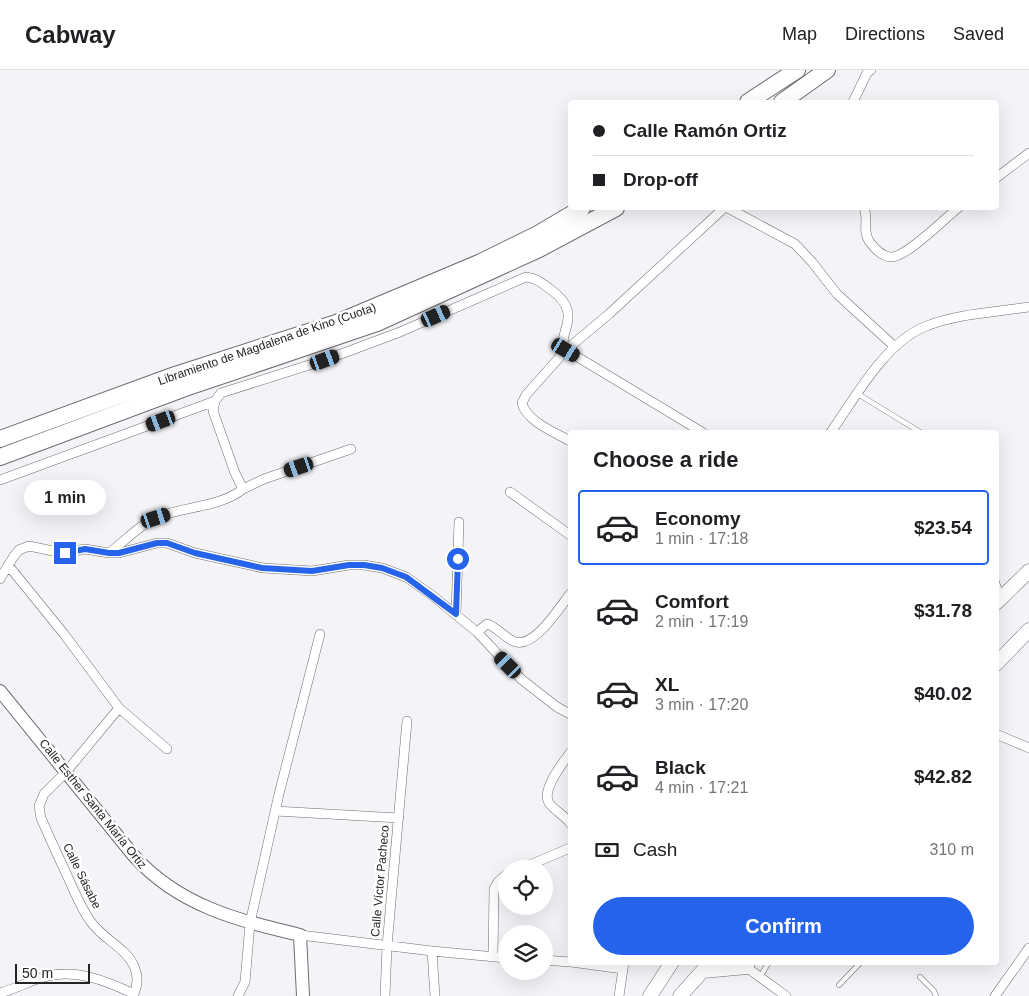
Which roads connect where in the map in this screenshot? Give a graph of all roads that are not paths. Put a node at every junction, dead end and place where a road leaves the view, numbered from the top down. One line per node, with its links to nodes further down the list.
1 (797, 70): 4 (highway)
2 (827, 70): 5 (highway)
3 (871, 70): 6 (street)
4 (751, 100)
5 (785, 100)
6 (854, 100)
7 (1029, 152): 8 (street)
8 (999, 176)
9 (579, 210): 23 (highway, Libramiento de Magdalena de Kino (Cuota))
10 (612, 210): 26 (highway, Libramiento de Magdalena de Kino (Cuota))
11 (724, 210): 17 (street)
12 (730, 210): 16 (street)
13 (865, 210): 14 (street)
14 (953, 210)
15 (1029, 307): 16 (street)
16 (895, 347): 18 (street)
17 (566, 350): 19 (street); 20 (street); 24 (street)
18 (858, 394): 21 (street); 22 (lane)
19 (215, 401): 27 (street); 28 (street)
20 (699, 430)
21 (832, 430)
22 (917, 430)
23 (0, 439)
24 (568, 440)
25 (351, 449): 28 (street)
26 (0, 457)
27 (0, 480)
28 (243, 489): 32 (street)
29 (510, 492): 31 (street)
30 (459, 522): 38 (street)
31 (568, 534)
32 (109, 553): 33 (street); 38 (street)
33 (8, 566): 35 (street); 44 (street)
34 (1029, 571): 37 (main road)
35 (0, 579)
36 (568, 596): 40 (street)
37 (999, 600)
38 (456, 614): 40 (street)
39 (1029, 630): 42 (main road)
40 (477, 632): 45 (street)
41 (320, 634): 52 (street)
42 (999, 661)
43 (0, 691): 51 (street, Calle Esther Santa María Ortiz)
44 (119, 708): 49 (street); 51 (street, Calle Sásabe)
45 (568, 713)
46 (406, 721): 53 (street, Calle Víctor Pacheco)
47 (999, 735): 48 (street)
48 (1029, 748)
49 (167, 749)
50 (568, 756): 54 (street)
51 (66, 772): 58 (street, Calle Esther Santa María Ortiz); 79 (street, Calle Sásabe)
52 (276, 811): 53 (street); 58 (street)
53 (399, 818): 60 (street, Calle Víctor Pacheco)
54 (568, 821)
55 (568, 849): 56 (street)
56 (541, 860)
57 (498, 882): 63 (street)
58 (250, 923): 59 (street, Calle Esther Santa María Ortiz); 76 (street)
59 (300, 935): 60 (street, Calle Esther Santa María Ortiz); 82 (street)
60 (387, 946): 62 (street, Calle Esther Santa María Ortiz); 83 (street, Calle Víctor Pacheco)
61 (1029, 948): 90 (street)
62 (432, 951): 63 (street, Calle Esther Santa María Ortiz); 84 (street)
63 (492, 956): 64 (street, Calle Esther Santa María Ortiz)
64 (498, 957)
65 (553, 961): 66 (street)
66 (568, 962)
67 (670, 965): 86 (main road)
68 (732, 965): 73 (main road)
69 (746, 965): 74 (street)
70 (767, 965): 74 (lane)
71 (858, 965): 77 (lane)
72 (623, 966): 85 (street)
73 (706, 967): 87 (main road)
74 (760, 977): 88 (street)
75 (920, 977): 89 (lane)
76 (245, 982): 80 (street); 81 (street)
77 (839, 985)
78 (0, 993): 79 (street, Calle Sásabe)
79 (133, 995)
80 (238, 996)
81 (244, 996)
82 (303, 996)
83 (385, 996)
84 (435, 996)
85 (618, 996)
86 (649, 996)
87 (680, 996)
88 (786, 996)
89 (936, 996)
90 (995, 996)

